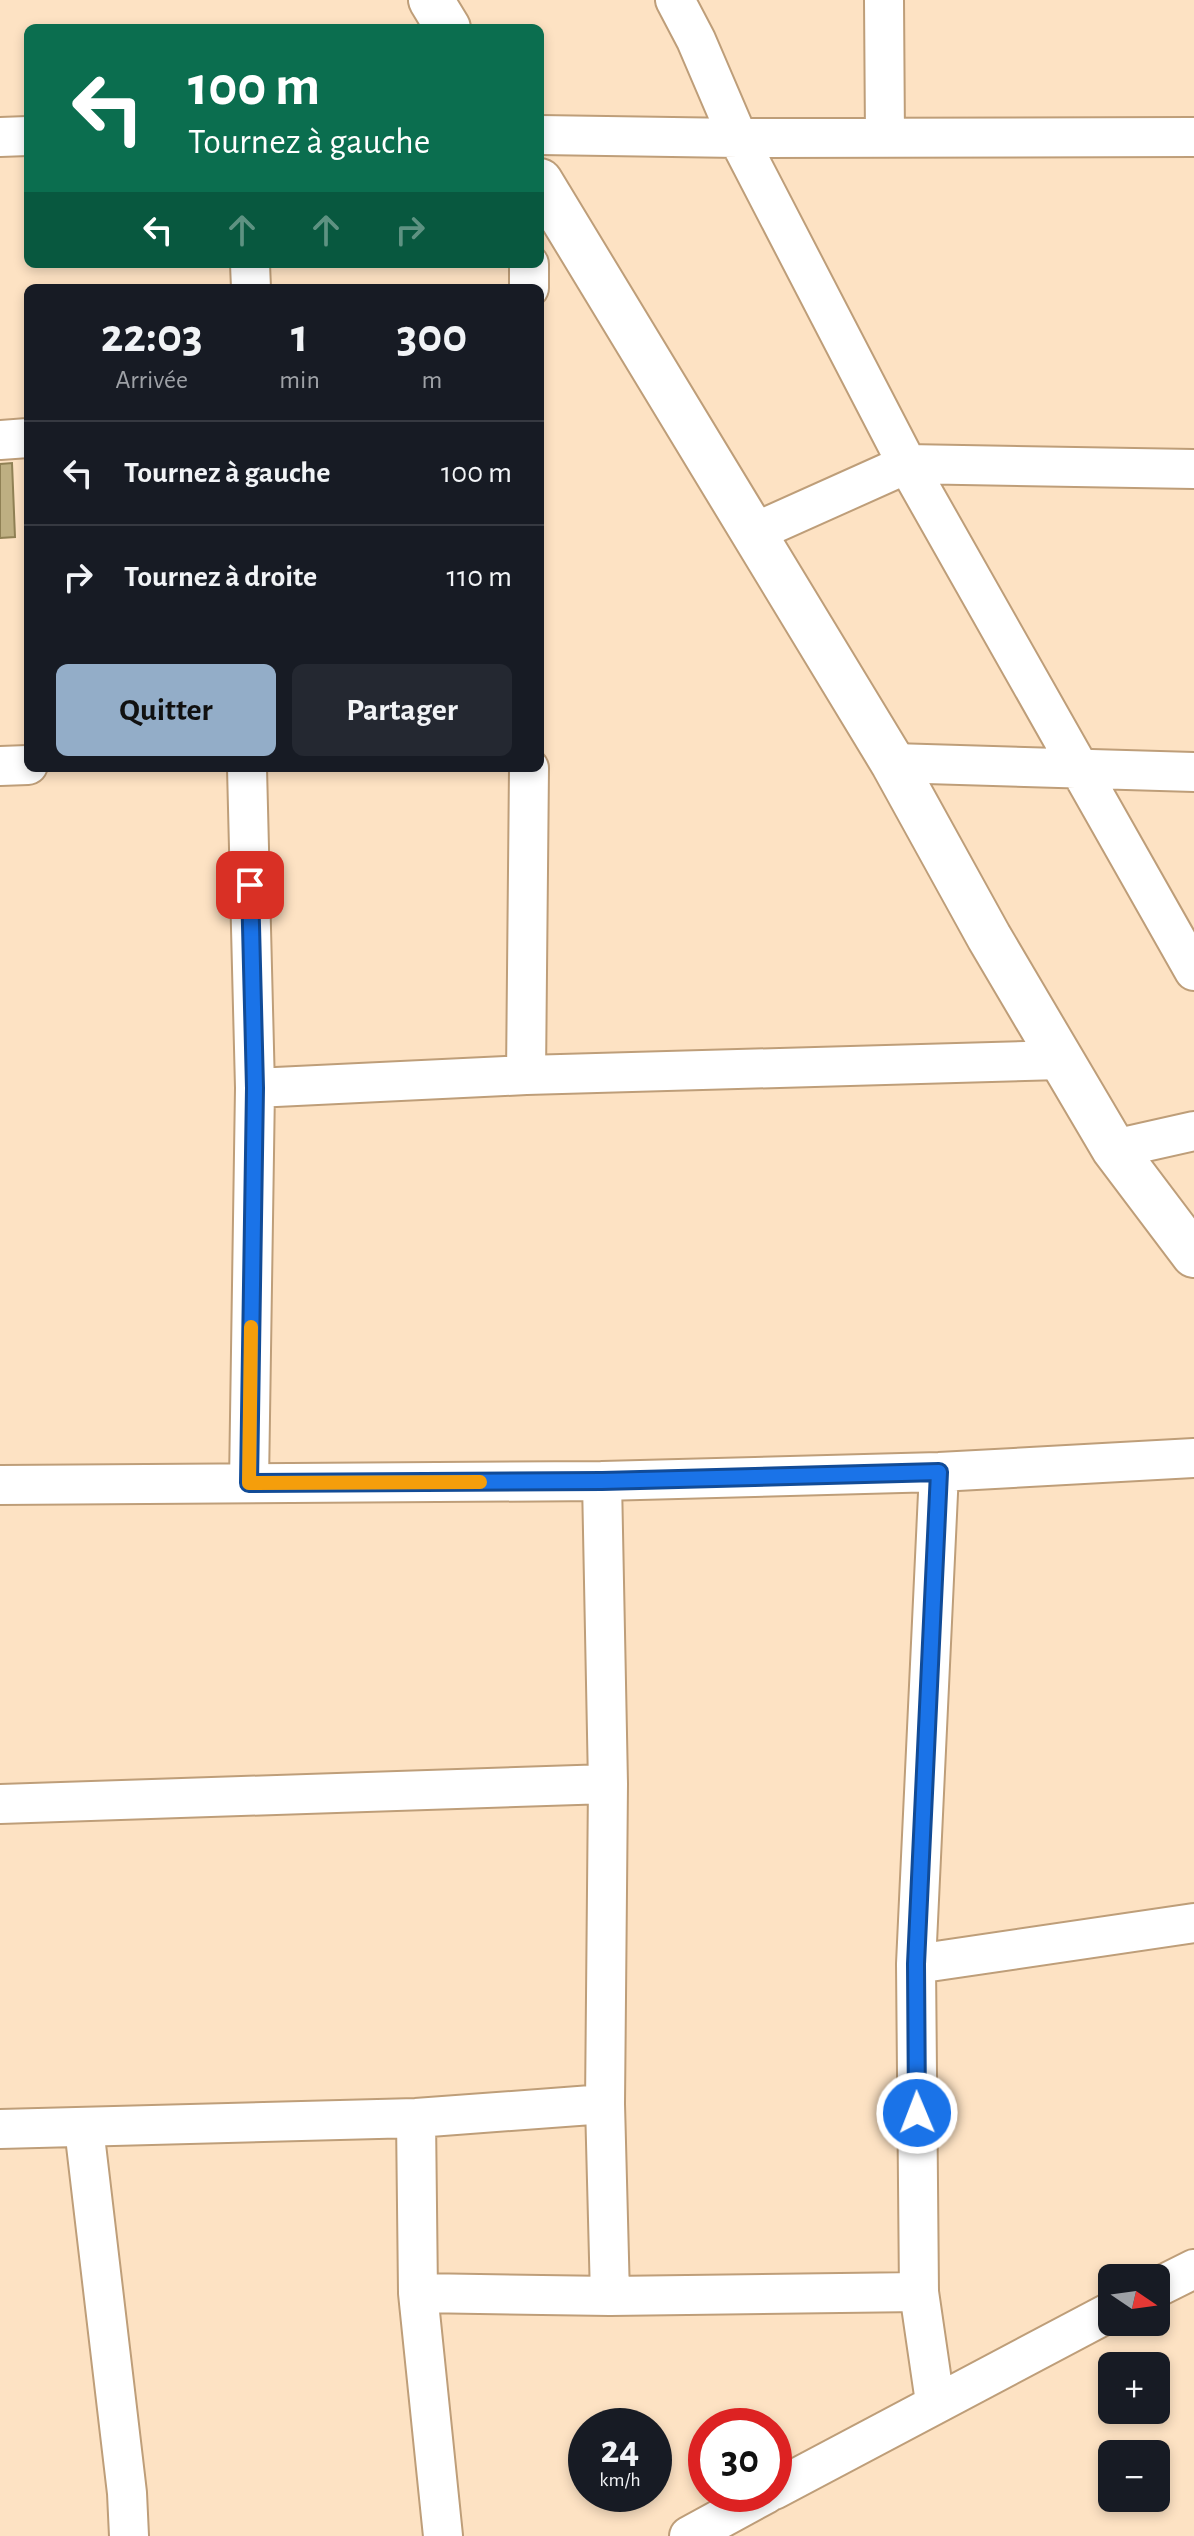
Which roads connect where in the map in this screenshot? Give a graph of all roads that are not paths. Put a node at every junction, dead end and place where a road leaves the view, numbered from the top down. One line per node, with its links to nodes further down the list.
1 (431, 0): 4 (main road)
2 (675, 0): 10 (street)
3 (884, 0): 8 (street)
4 (446, 24)
5 (544, 135): 10 (street)
6 (24, 136): 7 (street)
7 (0, 137)
8 (885, 137): 9 (street); 10 (street)
9 (1194, 137)
10 (738, 138): 14 (street)
11 (544, 188): 16 (main road)
12 (24, 438): 13 (street)
13 (0, 440)
14 (907, 464): 15 (street); 16 (street); 20 (street)
15 (1194, 469)
16 (753, 533): 17 (main road)
17 (893, 763): 20 (street); 25 (main road)
18 (24, 765): 19 (street)
19 (0, 766)
20 (1079, 769): 23 (street); 24 (street)
21 (247, 772): 27 (street)
22 (529, 772): 26 (street)
23 (1194, 772)
24 (1194, 971)
25 (1061, 1060): 26 (street); 29 (main road)
26 (526, 1075): 27 (street)
27 (255, 1088): 34 (street)
28 (1194, 1131): 29 (street)
29 (1114, 1149): 30 (main road)
30 (1194, 1255)
31 (1194, 1458): 32 (street)
32 (939, 1472): 33 (street); 39 (street)
33 (602, 1481): 34 (street); 36 (street)
34 (249, 1483): 35 (street)
35 (0, 1485)
36 (608, 1784): 37 (street); 40 (street)
37 (0, 1804)
38 (1194, 1923): 39 (street)
39 (916, 1964): 46 (street)
40 (605, 2104): 41 (street); 48 (street)
41 (416, 2118): 42 (street); 47 (street)
42 (84, 2128): 43 (street); 53 (street)
43 (0, 2129)
44 (1194, 2269): 45 (street)
45 (1170, 2281)
46 (919, 2292): 48 (street); 50 (street)
47 (418, 2293): 48 (street); 54 (street)
48 (610, 2296)
49 (1098, 2318): 50 (street)
50 (935, 2402): 51 (street)
51 (792, 2480)
52 (733, 2512): 55 (street)
53 (129, 2536)
54 (443, 2536)
55 (689, 2536)

